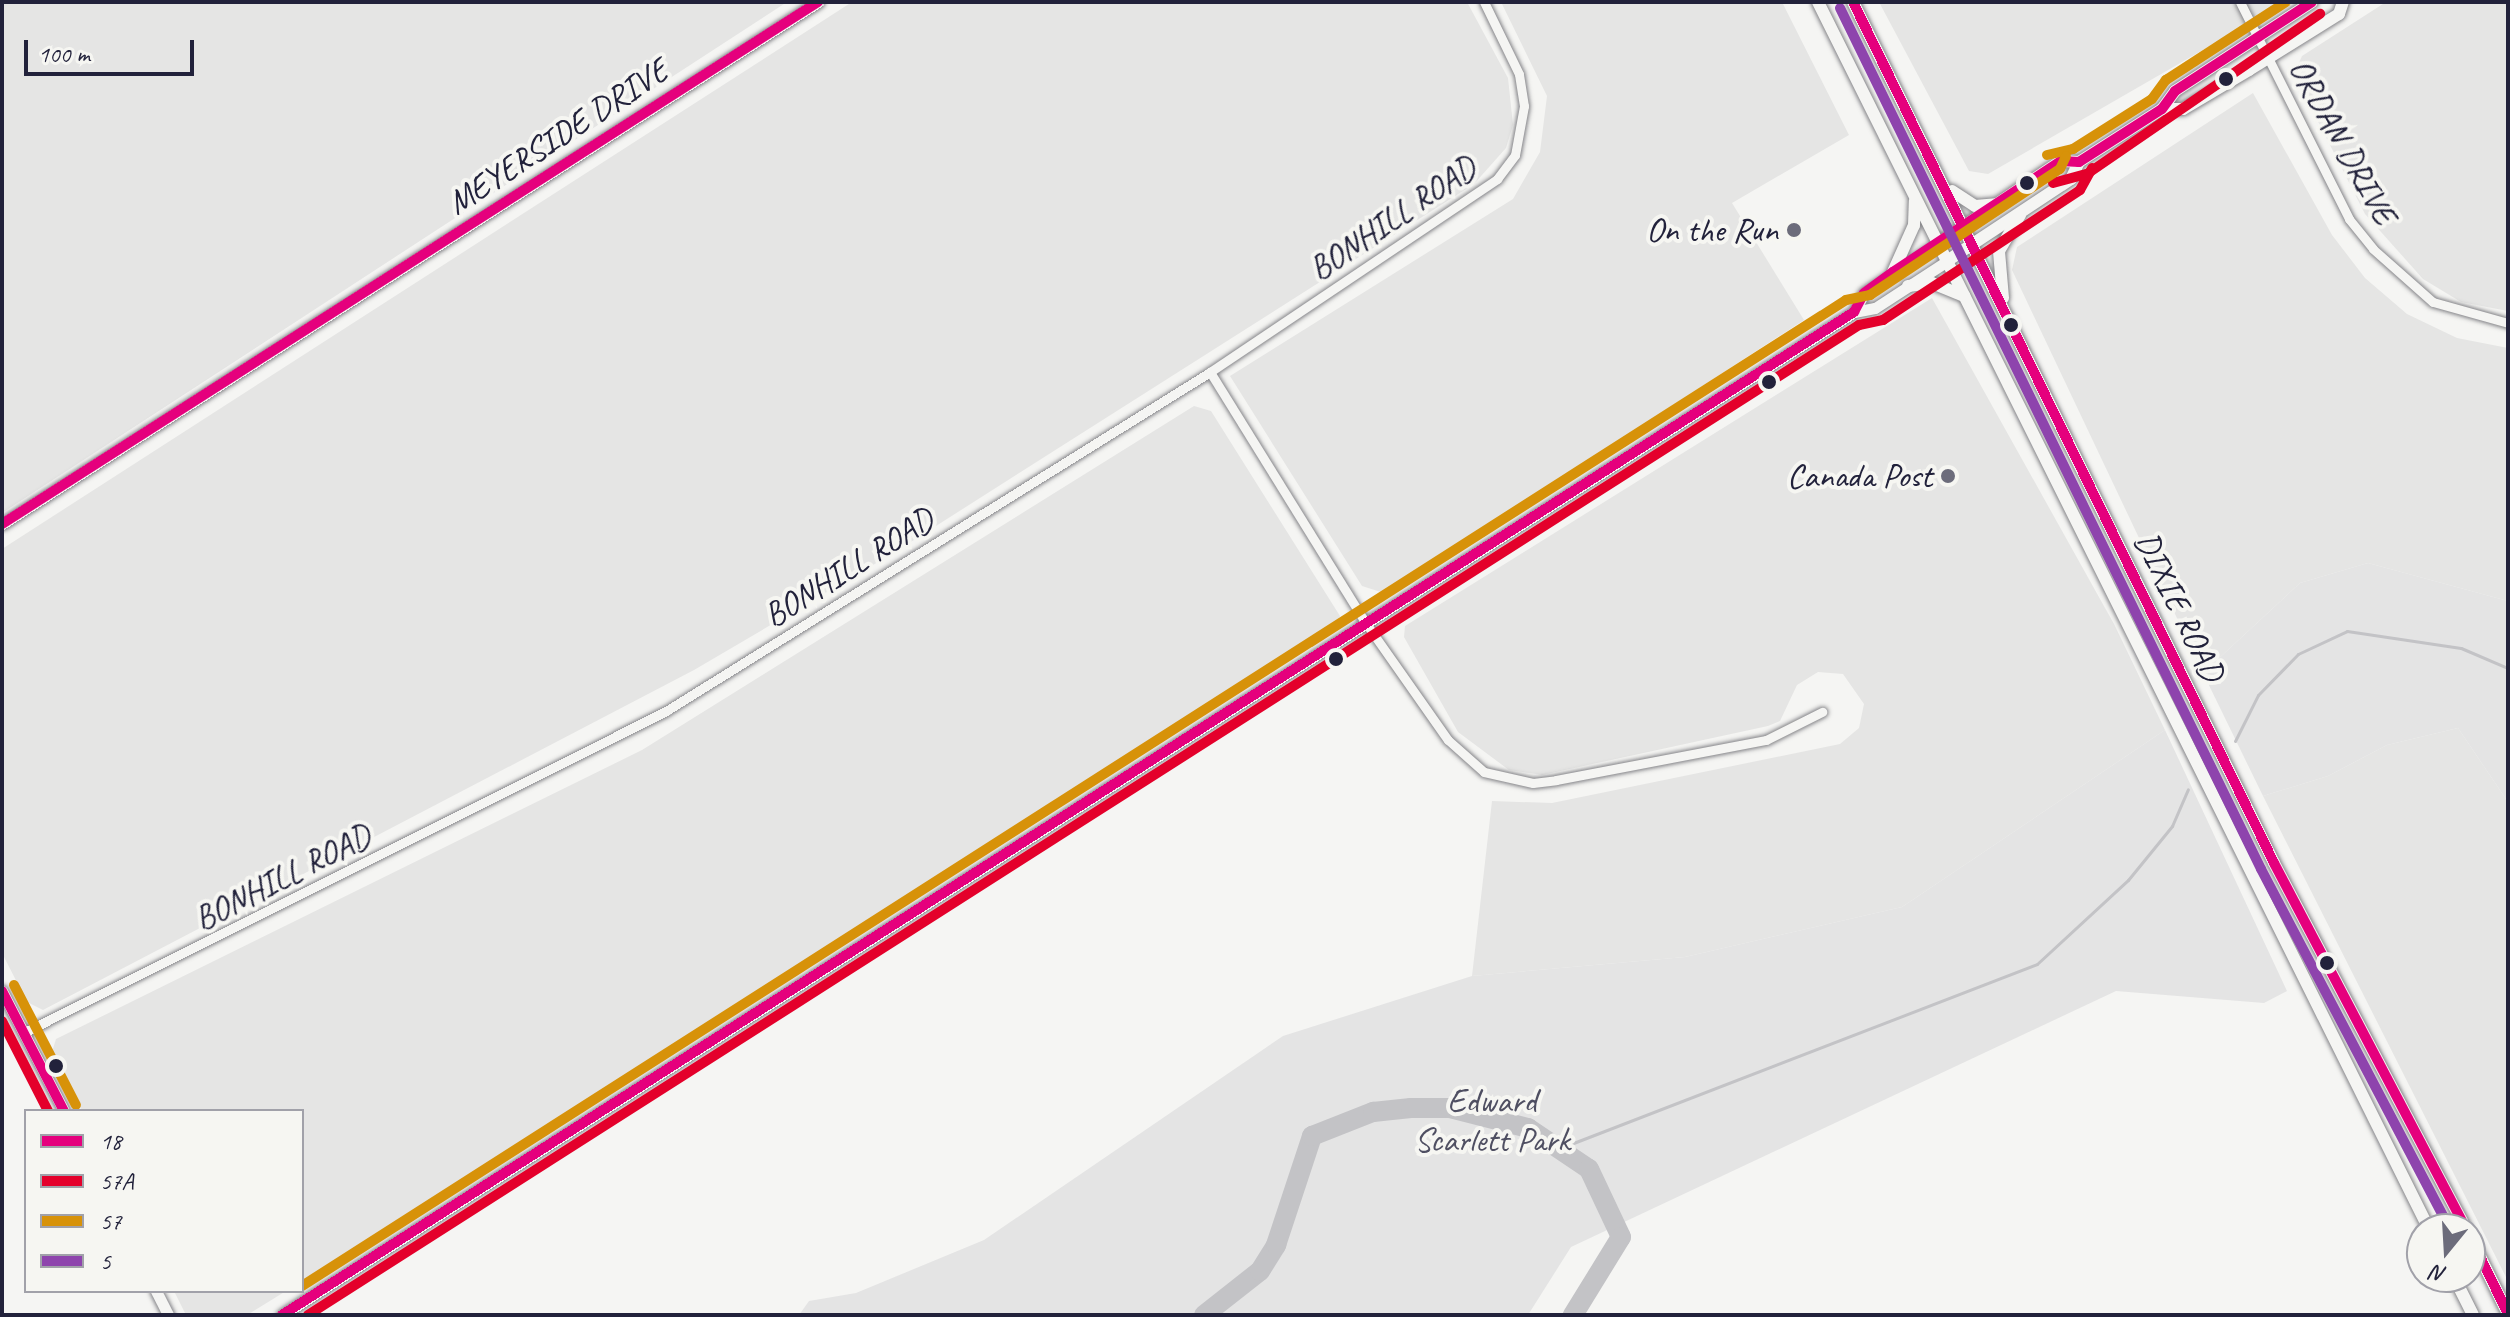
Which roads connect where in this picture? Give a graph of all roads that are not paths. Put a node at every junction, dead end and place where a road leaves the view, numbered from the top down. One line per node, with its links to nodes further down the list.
1 (818, 2): 27 (street, MEYERSIDE DRIVE)
2 (1484, 2): 26 (street, BONHILL ROAD)
3 (1818, 2): 13 (main road, DIXIE ROAD)
4 (1853, 2): 12 (main road, DIXIE ROAD)
5 (2240, 2): 8 (street, ORDAN DRIVE)
6 (2312, 2): 8 (main road)
7 (2343, 2): 9 (main road)
8 (2257, 38): 9 (street, ORDAN DRIVE); 10 (main road)
9 (2268, 59): 10 (main road); 25 (street, ORDAN DRIVE)
10 (2162, 109): 11 (main road)
11 (2079, 162): 14 (main road); 15 (main road)
12 (1945, 185): 14 (main road); 16 (main road, DIXIE ROAD)
13 (1915, 197): 18 (main road, DIXIE ROAD); 20 (main road)
14 (1999, 204): 16 (main road)
15 (2024, 209): 17 (main road); 23 (main road)
16 (1966, 226): 17 (main road, DIXIE ROAD); 18 (main road)
17 (1973, 242): 19 (main road); 23 (main road, DIXIE ROAD)
18 (1939, 243): 19 (main road, DIXIE ROAD); 20 (street)
19 (1947, 261): 21 (street); 22 (main road, DIXIE ROAD)
20 (1893, 272): 24 (street)
21 (1908, 286): 22 (main road); 24 (street)
22 (1964, 296): 31 (main road, DIXIE ROAD)
23 (2005, 311): 30 (main road, DIXIE ROAD)
24 (1854, 312): 28 (street)
25 (2508, 323)
26 (1210, 372): 28 (street); 35 (street, BONHILL ROAD)
27 (2, 524)
28 (1365, 622): 29 (street); 44 (street)
29 (1822, 712)
30 (2204, 718): 31 (main road); 32 (main road, DIXIE ROAD)
31 (2181, 729): 33 (main road, DIXIE ROAD)
32 (2274, 863): 33 (main road); 38 (main road, DIXIE ROAD)
33 (2253, 874): 37 (main road, DIXIE ROAD)
34 (2, 991): 35 (street)
35 (23, 1033): 36 (street)
36 (63, 1109)
37 (2421, 1213)
38 (2458, 1213)
39 (2486, 1269): 42 (main road)
40 (157, 1293): 43 (street)
41 (2462, 1293): 45 (main road)
42 (2508, 1314)
43 (168, 1315)
44 (282, 1315)
45 (2473, 1315)

